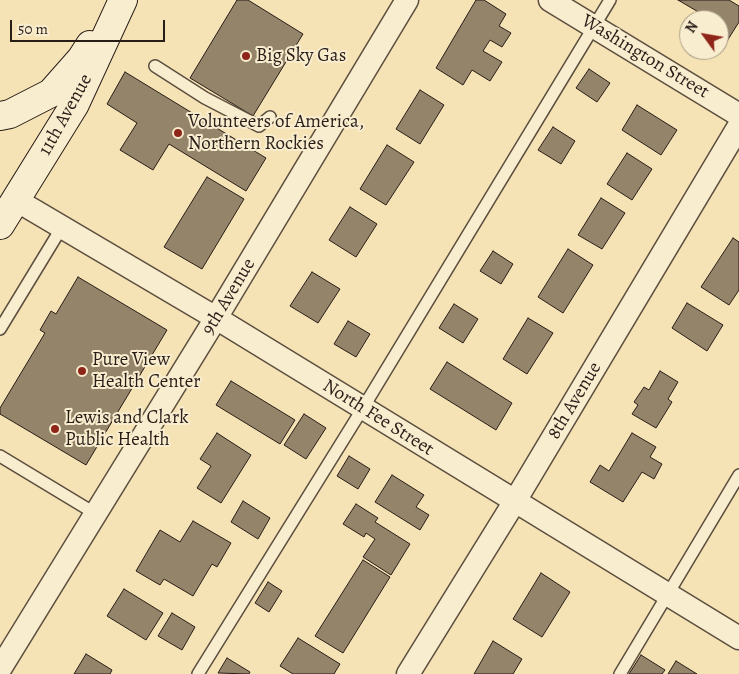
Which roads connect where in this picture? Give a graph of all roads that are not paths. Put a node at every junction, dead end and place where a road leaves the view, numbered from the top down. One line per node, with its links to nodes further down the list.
1 (121, 0): 8 (main road, 11th Avenue); 11 (main road, 11th Avenue)
2 (407, 0): 14 (street, 9th Avenue)
3 (550, 0): 5 (street, Washington Street)
4 (610, 0): 5 (lane)
5 (594, 26): 7 (street, Washington Street); 16 (lane)
6 (155, 66): 9 (lane)
7 (739, 115)
8 (0, 116)
9 (270, 117)
10 (739, 126): 19 (street, 8th Avenue)
11 (16, 200): 12 (main road, 11th Avenue); 13 (street, North Fee Street)
12 (0, 225)
13 (62, 227): 14 (street, North Fee Street); 15 (lane)
14 (216, 318): 16 (street, North Fee Street); 20 (street, 9th Avenue)
15 (0, 329)
16 (363, 408): 19 (street, North Fee Street); 24 (lane)
17 (0, 456): 20 (lane)
18 (739, 475): 21 (lane)
19 (514, 501): 21 (street, North Fee Street); 25 (street, 8th Avenue)
20 (96, 514): 23 (street, 9th Avenue)
21 (668, 595): 22 (street, North Fee Street); 26 (lane)
22 (739, 638)
23 (0, 669)
24 (198, 674)
25 (408, 674)
26 (620, 674)

